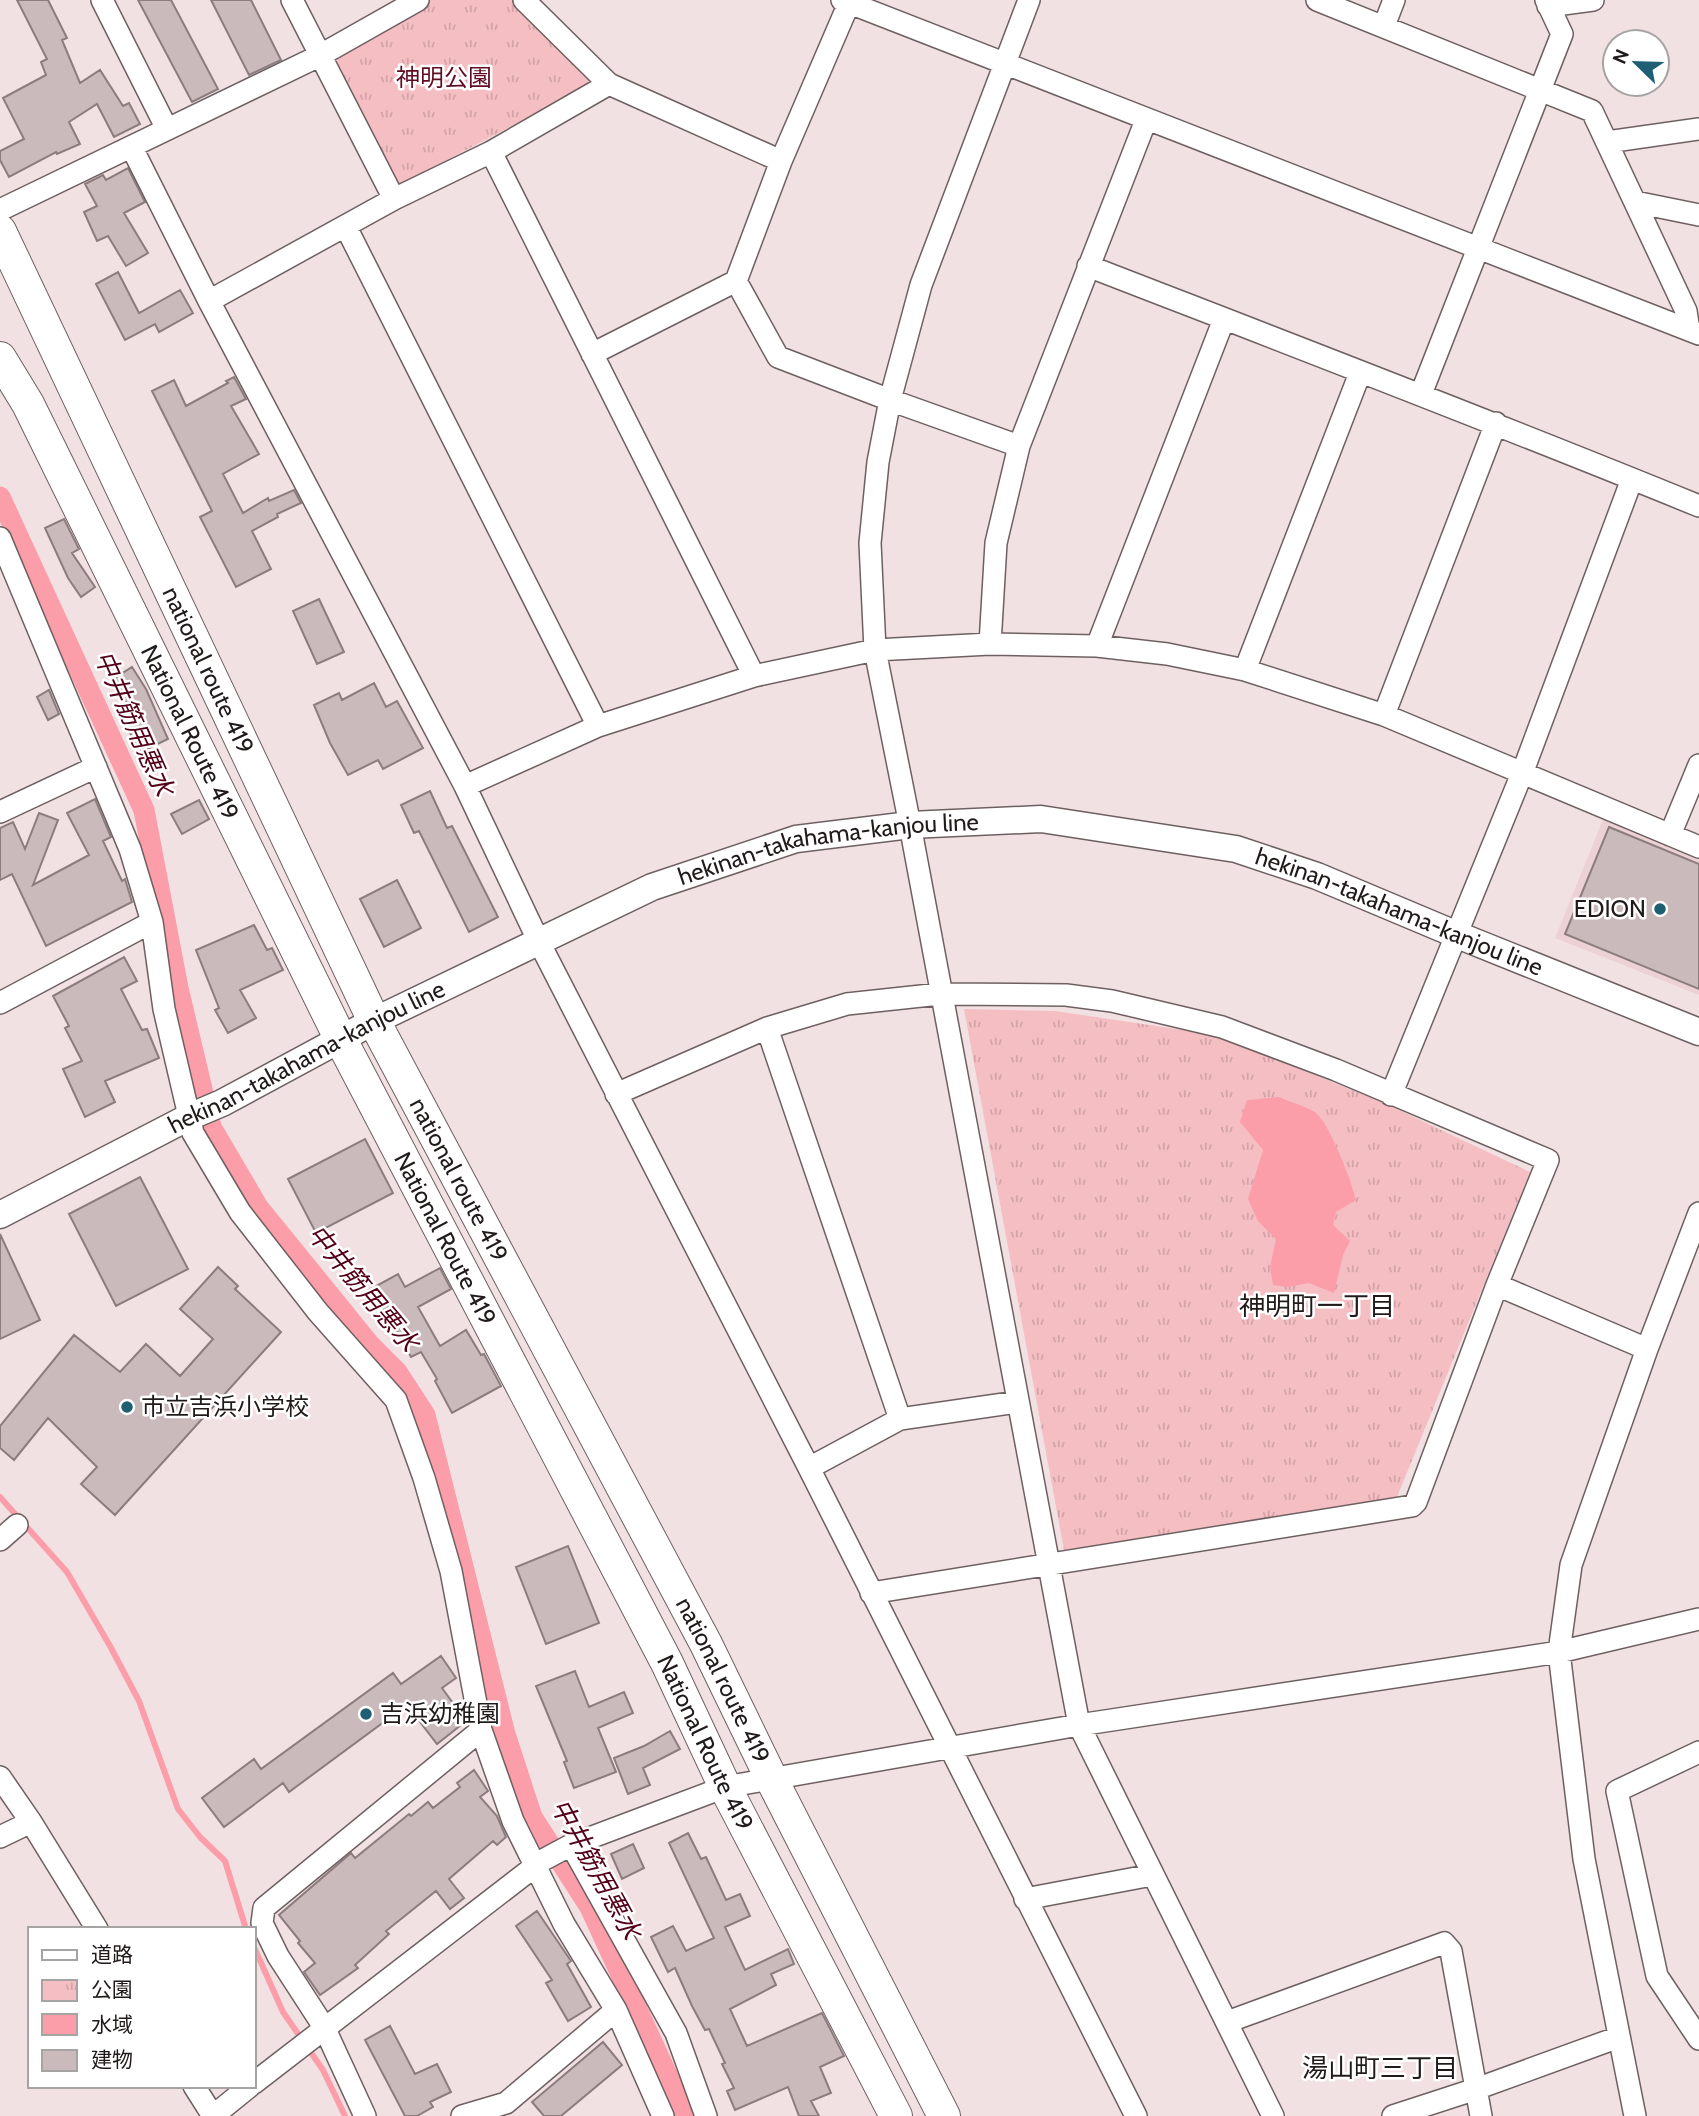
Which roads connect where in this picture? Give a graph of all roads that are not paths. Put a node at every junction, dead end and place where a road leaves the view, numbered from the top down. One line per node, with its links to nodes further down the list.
1 (102, 0): 17 (street)
2 (292, 0): 12 (street)
3 (418, 0): 12 (street)
4 (524, 0): 14 (street)
5 (1030, 0): 13 (street)
6 (1317, 0): 11 (street)
7 (1394, 0): 11 (street)
8 (1593, 0): 10 (street)
9 (846, 1): 13 (street); 22 (street)
10 (1547, 3): 15 (street)
11 (1384, 26): 15 (street)
12 (319, 56): 17 (street); 23 (street)
13 (1003, 64): 16 (street); 39 (street)
14 (609, 84): 21 (street); 22 (street)
15 (1541, 92): 19 (street); 29 (street)
16 (1146, 120): 29 (street); 30 (street)
17 (167, 129): 20 (street)
18 (1699, 129): 19 (street)
19 (1606, 142): 24 (street)
20 (132, 148): 25 (street); 32 (street)
21 (491, 152): 23 (street); 35 (street)
22 (780, 161): 31 (street)
23 (394, 200): 27 (street)
24 (1635, 202): 26 (street); 34 (street)
25 (0, 210)
26 (1699, 215)
27 (346, 227): 32 (street); 51 (street)
28 (0, 231): 65 (highway, national route 419)
29 (1478, 248): 34 (street); 38 (street)
30 (1088, 266): 33 (street); 41 (street)
31 (736, 281): 35 (street); 39 (street)
32 (209, 301): 55 (street)
33 (1224, 319): 37 (street); 46 (street)
34 (1694, 332)
35 (592, 354): 49 (street)
36 (0, 358): 68 (highway, National Route 419)
37 (1360, 373): 38 (street); 48 (street)
38 (1421, 394): 40 (street)
39 (890, 400): 41 (street); 47 (street)
40 (1496, 423): 42 (street); 50 (street)
41 (1019, 446): 45 (street)
42 (1632, 479): 43 (street); 54 (street)
43 (1699, 506)
44 (0, 538): 53 (street)
45 (990, 644): 46 (street); 47 (street)
46 (1097, 646): 48 (street)
47 (875, 650): 49 (street); 57 (street)
48 (1245, 670): 50 (street)
49 (754, 676): 51 (street)
50 (1384, 715): 54 (street)
51 (598, 726): 55 (street)
52 (1699, 765): 58 (street)
53 (96, 767): 56 (street); 60 (street)
54 (1523, 771): 58 (street); 61 (street)
55 (465, 786): 62 (street)
56 (0, 812)
57 (910, 825): 61 (main road, hekinan-takahama-kanjou line); 62 (main road, hekinan-takahama-kanjou line); 63 (street)
58 (1670, 835): 59 (street)
59 (1699, 847)
60 (152, 922): 64 (street); 71 (street)
61 (1455, 934): 67 (main road, hekinan-takahama-kanjou line); 70 (street)
62 (539, 942): 65 (main road, hekinan-takahama-kanjou line); 69 (street)
63 (940, 994): 66 (street); 70 (street); 76 (street)
64 (0, 1003)
65 (374, 1021): 68 (main road, hekinan-takahama-kanjou line); 90 (highway, national route 419)
66 (767, 1028): 69 (street); 77 (street)
67 (1699, 1032)
68 (341, 1040): 71 (main road, hekinan-takahama-kanjou line); 91 (highway, National Route 419)
69 (616, 1094): 78 (street)
70 (1391, 1095): 74 (street)
71 (189, 1117): 72 (main road, hekinan-takahama-kanjou line); 86 (street)
72 (0, 1215)
73 (1698, 1218): 75 (street)
74 (1497, 1285): 75 (street); 81 (street)
75 (1647, 1349): 84 (street)
76 (1018, 1402): 77 (street); 81 (street)
77 (900, 1419): 78 (street)
78 (809, 1468): 82 (street)
79 (17, 1524): 80 (street)
80 (0, 1540)
81 (1047, 1564): 82 (street); 85 (street)
82 (871, 1593): 87 (street)
83 (1699, 1619): 84 (street)
84 (1559, 1652): 85 (street); 102 (street)
85 (1079, 1725): 87 (street); 96 (street)
86 (481, 1730): 95 (street); 101 (street)
87 (948, 1746): 90 (street); 97 (street)
88 (1699, 1752): 103 (street)
89 (0, 1777): 92 (street)
90 (772, 1780): 91 (street); 115 (highway, national route 419)
91 (725, 1787): 94 (street); 114 (highway, National Route 419)
92 (31, 1822): 93 (street); 98 (street)
93 (0, 1837)
94 (568, 1848): 95 (street); 113 (street)
95 (539, 1863): 99 (street); 101 (street)
96 (1152, 1875): 97 (street); 100 (street)
97 (1025, 1899): 116 (street)
98 (96, 1927)
99 (616, 2010): 108 (street); 112 (street)
100 (1227, 2021): 107 (street); 117 (street)
101 (319, 2031): 104 (street); 110 (street)
102 (1619, 2037): 107 (street); 120 (street)
103 (1699, 2039)
104 (256, 2082)
105 (195, 2088): 109 (street)
106 (248, 2088): 109 (street)
107 (1476, 2089): 118 (street); 119 (street)
108 (509, 2110): 111 (street)
109 (213, 2116)
110 (365, 2116)
111 (462, 2116)
112 (663, 2116)
113 (706, 2116)
114 (896, 2116)
115 (944, 2116)
116 (1136, 2116)
117 (1273, 2116)
118 (1393, 2116)
119 (1481, 2116)
120 (1635, 2116)

